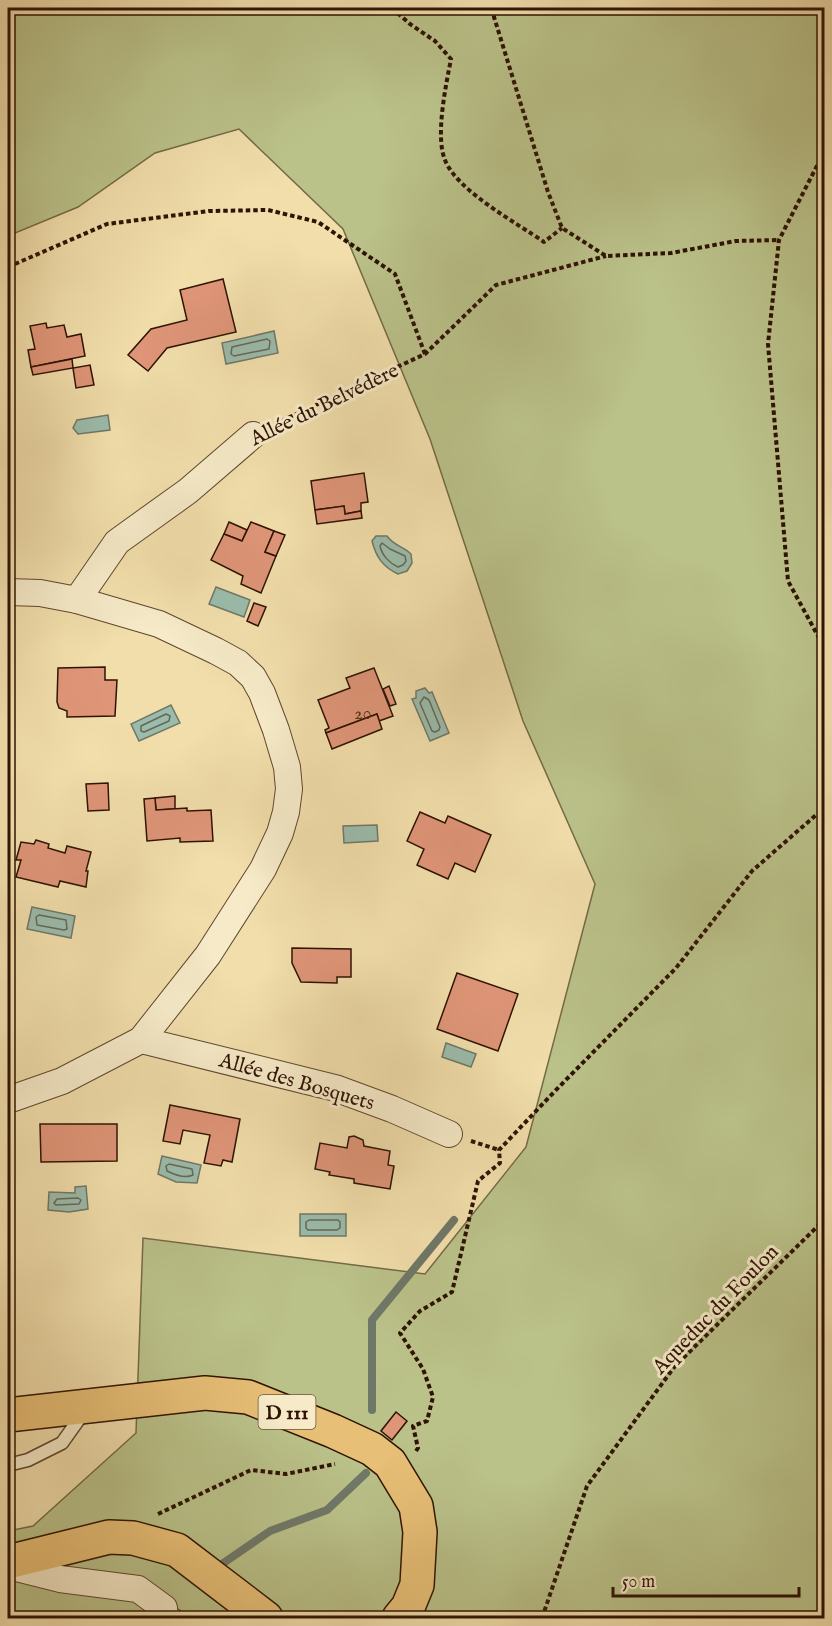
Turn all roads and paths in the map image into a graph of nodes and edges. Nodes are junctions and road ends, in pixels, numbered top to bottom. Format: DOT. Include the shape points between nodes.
graph roads {
  1 [pos="392,8"];
  2 [pos="494,8"];
  3 [pos="825,152"];
  4 [pos="562,228"];
  5 [pos="778,240"];
  6 [pos="606,256"];
  7 [pos="8,267"];
  8 [pos="425,354"];
  9 [pos="253,435"];
  10 [pos="8,592"];
  11 [pos="76,600"];
  12 [pos="825,647"];
  13 [pos="825,808"];
  14 [pos="141,1040"];
  15 [pos="8,1100"];
  16 [pos="449,1134"];
  17 [pos="825,1220"];
  18 [pos="87,1407"];
  19 [pos="8,1415"];
  20 [pos="338,1464"];
  21 [pos="8,1465"];
  22 [pos="399,1478"];
  23 [pos="149,1518"];
  24 [pos="8,1564"];
  25 [pos="171,1613"];
  26 [pos="266,1618"];
  27 [pos="399,1618"];
  28 [pos="542,1618"];
  1 -- 4 [label="path" via="435,41 451,59 442,138 445,160 459,181 544,242"];
  2 -- 4 [label="path"];
  3 -- 5 [label="path"];
  4 -- 6 [label="path"];
  5 -- 6 [label="path"];
  5 -- 12 [label="path" via="768,344 788,581"];
  6 -- 8 [label="path, Allée du Belvédère" via="496,285"];
  7 -- 8 [label="path" via="107,224 209,211 268,210 318,222 395,274"];
  8 -- 9 [label="path, Allée du Belvédère"];
  9 -- 11 [label="street, Allée du Belvédère" via="188,491 117,542"];
  10 -- 11 [label="street"];
  11 -- 14 [label="street" via="159,624 238,663 253,676 262,693 287,767 286,812 263,870 207,955"];
  13 -- 22 [label="path" via="752,871 676,968 499,1150 500,1163 478,1180 452,1292 420,1311 400,1333 423,1369 434,1397 427,1421 413,1426 418,1448"];
  14 -- 15 [label="street" via="62,1080"];
  14 -- 16 [label="street, Allée des Bosquets" via="335,1088"];
  17 -- 28 [label="path, Aqueduc du Foulon" via="675,1366 588,1486"];
  18 -- 19 [label="main road, D 111"];
  18 -- 21 [label="lane" via="62,1443"];
  18 -- 22 [label="main road, D 111" via="205,1393 248,1396 372,1449 390,1462"];
  20 -- 23 [label="path" via="286,1474 251,1470"];
  22 -- 27 [label="main road, D 111" via="416,1506 420,1532 417,1585"];
  24 -- 25 [label="street" via="60,1579 138,1589"];
  24 -- 26 [label="main road" via="109,1537 133,1538 177,1550"];
}
